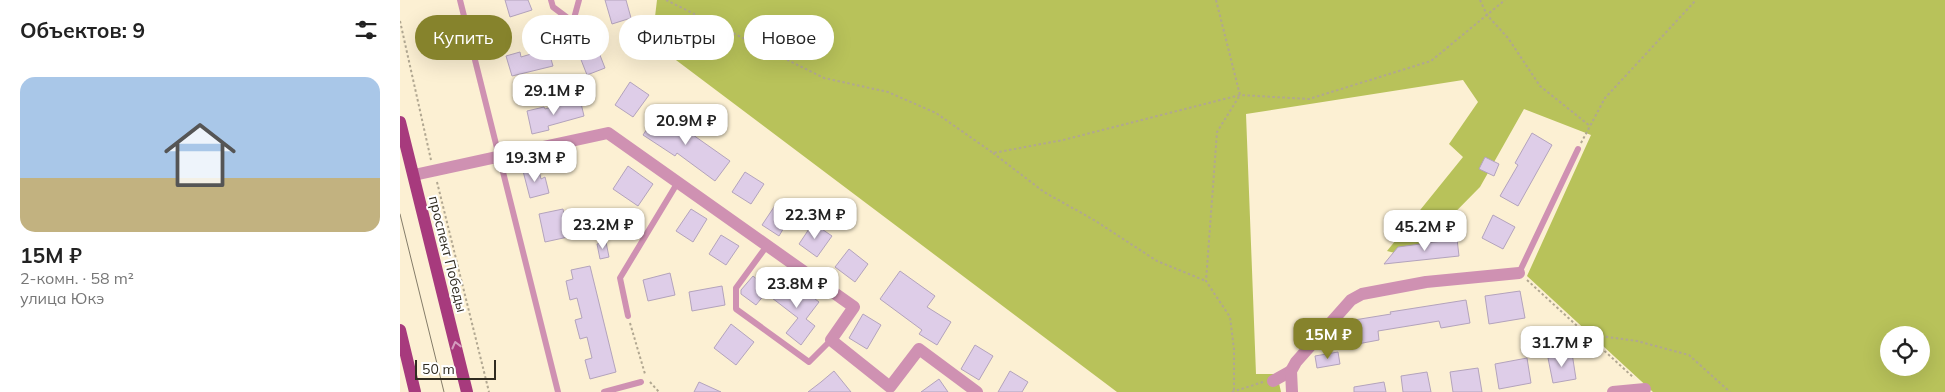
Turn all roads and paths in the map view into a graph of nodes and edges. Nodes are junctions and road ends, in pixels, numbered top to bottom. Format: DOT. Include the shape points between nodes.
graph roads {
  1 [pos="460,0"];
  2 [pos="550,0"];
  3 [pos="580,0"];
  4 [pos="666,0"];
  5 [pos="1216,0"];
  6 [pos="1480,0"];
  7 [pos="1505,0"];
  8 [pos="1696,0"];
  9 [pos="1487,15"];
  10 [pos="400,21"];
  11 [pos="1240,95"];
  12 [pos="400,122"];
  13 [pos="1590,126"];
  14 [pos="1578,150"];
  15 [pos="993,154"];
  16 [pos="499,157"];
  17 [pos="434,170"];
  18 [pos="414,176"];
  19 [pos="678,182"];
  20 [pos="766,247"];
  21 [pos="1519,273"];
  22 [pos="1206,281"];
  23 [pos="628,316"];
  24 [pos="400,330"];
  25 [pos="1586,334"];
  26 [pos="831,340"];
  27 [pos="1292,371"];
  28 [pos="1272,381"];
  29 [pos="641,382"];
  30 [pos="1645,389"];
  31 [pos="889,390"];
  32 [pos="415,392"];
  33 [pos="467,392"];
  34 [pos="489,392"];
  35 [pos="558,392"];
  36 [pos="604,392"];
  37 [pos="659,392"];
  38 [pos="977,392"];
  39 [pos="1233,392"];
  40 [pos="1292,392"];
  41 [pos="1613,392"];
  42 [pos="1730,392"];
  1 -- 16 [label="lane"];
  2 -- 3 [label="lane" via="553,7 573,22"];
  4 -- 15 [label="path" via="824,78 888,92 936,113"];
  5 -- 11 [label="path"];
  6 -- 9 [label="path"];
  7 -- 9 [label="path"];
  8 -- 13 [label="path" via="1605,98"];
  9 -- 11 [label="path" via="1431,61 1309,99"];
  9 -- 13 [label="path" via="1508,38 1540,86"];
  10 -- 17 [label="path"];
  11 -- 15 [label="path" via="1063,140"];
  11 -- 22 [label="path" via="1217,132"];
  12 -- 18 [label="main road, проспект Победы"];
  13 -- 14 [label="path"];
  14 -- 21 [label="lane"];
  15 -- 22 [label="path" via="1044,192 1157,261"];
  16 -- 17 [label="street"];
  16 -- 19 [label="street" via="608,133"];
  16 -- 35 [label="lane"];
  17 -- 18 [label="street"];
  17 -- 34 [label="path"];
  33 -- 18 [label="main road, проспект Победы, one-way"];
  19 -- 20 [label="street"];
  19 -- 23 [label="lane" via="620,278"];
  20 -- 26 [label="street" via="854,307"];
  20 -- 26 [label="lane" via="736,288 736,309 809,362"];
  21 -- 25 [label="path"];
  21 -- 27 [label="street" via="1426,282 1362,294 1351,300 1296,362"];
  22 -- 39 [label="path" via="1230,317 1234,349"];
  23 -- 37 [label="path" via="644,371 650,384"];
  24 -- 32 [label="main road"];
  25 -- 30 [label="path"];
  25 -- 42 [label="path" via="1637,341 1690,355"];
  26 -- 31 [label="street"];
  27 -- 28 [label="street"];
  27 -- 40 [label="street"];
  28 -- 39 [label="path"];
  29 -- 36 [label="lane"];
  30 -- 41 [label="street"];
  31 -- 38 [label="street" via="920,349"];
}
